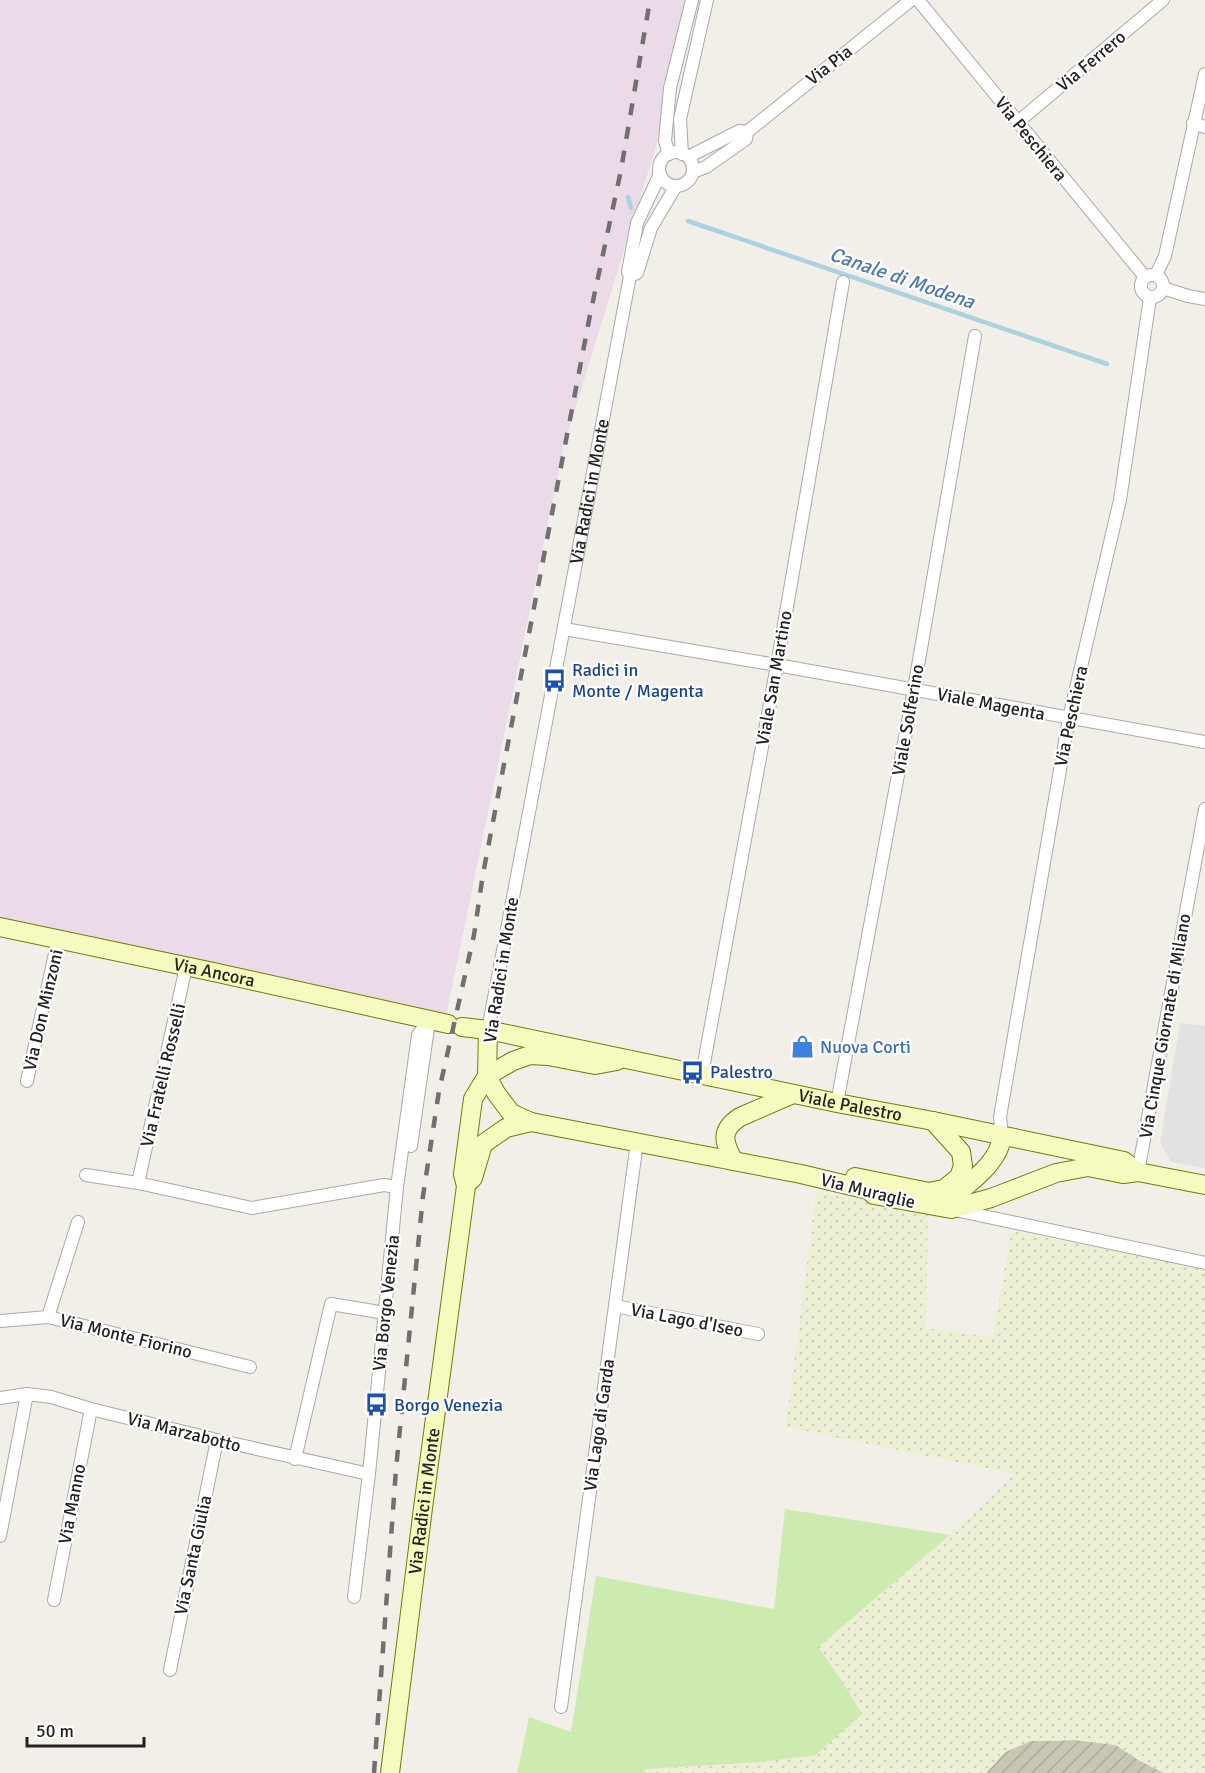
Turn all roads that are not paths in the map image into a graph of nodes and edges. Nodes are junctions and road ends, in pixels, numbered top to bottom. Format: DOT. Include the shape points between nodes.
graph roads {
  1 [pos="692,0"];
  2 [pos="707,0"];
  3 [pos="912,0"];
  4 [pos="918,0"];
  5 [pos="1163,0"];
  6 [pos="1205,74"];
  7 [pos="1018,123"];
  8 [pos="1199,125"];
  9 [pos="747,132"];
  10 [pos="669,154"];
  11 [pos="685,156"];
  12 [pos="693,172"];
  13 [pos="660,174"];
  14 [pos="676,186"];
  15 [pos="630,276"];
  16 [pos="1150,276"];
  17 [pos="843,282"];
  18 [pos="1163,288"];
  19 [pos="1150,298"];
  20 [pos="1205,299"];
  21 [pos="975,336"];
  22 [pos="564,629"];
  23 [pos="777,665"];
  24 [pos="914,689"];
  25 [pos="1069,718"];
  26 [pos="1205,742"];
  27 [pos="1205,809"];
  28 [pos="0,927"];
  29 [pos="58,940"];
  30 [pos="186,967"];
  31 [pos="429,1020"];
  32 [pos="455,1026"];
  33 [pos="488,1030"];
  34 [pos="630,1059"];
  35 [pos="702,1074"];
  36 [pos="488,1076"];
  37 [pos="27,1081"];
  38 [pos="793,1094"];
  39 [pos="837,1103"];
  40 [pos="933,1121"];
  41 [pos="531,1122"];
  42 [pos="1002,1136"];
  43 [pos="637,1142"];
  44 [pos="734,1161"];
  45 [pos="1138,1172"];
  46 [pos="801,1174"];
  47 [pos="86,1175"];
  48 [pos="138,1183"];
  49 [pos="1205,1185"];
  50 [pos="466,1186"];
  51 [pos="398,1187"];
  52 [pos="868,1190"];
  53 [pos="951,1209"];
  54 [pos="78,1222"];
  55 [pos="1205,1263"];
  56 [pos="615,1306"];
  57 [pos="385,1313"];
  58 [pos="48,1317"];
  59 [pos="0,1321"];
  60 [pos="758,1334"];
  61 [pos="250,1367"];
  62 [pos="27,1394"];
  63 [pos="0,1398"];
  64 [pos="91,1409"];
  65 [pos="217,1440"];
  66 [pos="295,1459"];
  67 [pos="369,1474"];
  68 [pos="0,1536"];
  69 [pos="354,1597"];
  70 [pos="54,1600"];
  71 [pos="170,1670"];
  72 [pos="561,1707"];
  73 [pos="390,1773"];
  1 -- 10 [label="street, Via Radici in Monte" via="670,88 665,141"];
  2 -- 11 [label="street" via="680,119"];
  3 -- 9 [label="street, Via Pia"];
  4 -- 7 [label="street, Via Peschiera"];
  5 -- 7 [label="street, Via Ferrero"];
  6 -- 8 [label="street"];
  7 -- 16 [label="street, Via Peschiera"];
  8 -- 16 [label="street" via="1165,256"];
  9 -- 11 [label="street, Via Pia" via="739,131"];
  9 -- 12 [label="street, Via Pia" via="746,139"];
  10 -- 11 [label="street"];
  10 -- 13 [label="street, Via Radici in Monte" via="661,162"];
  11 -- 12 [label="street" via="692,163"];
  12 -- 14 [label="street, Via Radici in Monte" via="687,182"];
  13 -- 14 [label="street"];
  13 -- 15 [label="street, Via Radici in Monte" via="637,223"];
  14 -- 15 [label="street, Via Radici in Monte" via="651,228 638,273"];
  15 -- 22 [label="street, Via Radici in Monte"];
  16 -- 18 [label="street, Via Peschiera" via="1162,280"];
  16 -- 19 [label="street, Via Peschiera" via="1141,284 1141,290"];
  17 -- 23 [label="street, Viale San Martino"];
  18 -- 19 [label="street" via="1158,296"];
  18 -- 20 [label="street"];
  19 -- 25 [label="street, Via Peschiera" via="1119,501"];
  21 -- 24 [label="street, Viale Solferino"];
  22 -- 23 [label="street, Viale Magenta"];
  22 -- 33 [label="street, Via Radici in Monte"];
  23 -- 24 [label="street, Viale Magenta"];
  23 -- 35 [label="street, Viale San Martino"];
  24 -- 25 [label="street, Viale Magenta"];
  24 -- 39 [label="street, Viale Solferino"];
  25 -- 26 [label="street, Viale Magenta"];
  25 -- 42 [label="street, Via Peschiera" via="1000,1117"];
  27 -- 45 [label="street, Via Cinque Giornate di Milano"];
  28 -- 29 [label="main road, Via Ancora"];
  29 -- 30 [label="main road, Via Ancora"];
  29 -- 37 [label="street, Via Don Minzoni"];
  30 -- 31 [label="main road, Via Ancora"];
  30 -- 48 [label="street, Via Fratelli Rosselli"];
  31 -- 32 [label="main road, Via Ancora"];
  31 -- 51 [label="street, Via Borgo Venezia" via="406,1182"];
  32 -- 33 [label="main road, Viale Palestro"];
  33 -- 34 [label="main road, Viale Palestro"];
  33 -- 36 [label="main road, Via Radici in Monte"];
  34 -- 35 [label="main road, Viale Palestro"];
  34 -- 36 [label="main road" via="595,1065 530,1055"];
  35 -- 38 [label="main road, Viale Palestro"];
  36 -- 41 [label="main road, Via Muraglie" via="512,1113"];
  36 -- 50 [label="main road, Via Radici in Monte" via="473,1099 463,1174"];
  38 -- 39 [label="main road, Viale Palestro"];
  38 -- 44 [label="main road" via="733,1121 725,1138"];
  39 -- 40 [label="main road, Viale Palestro"];
  40 -- 42 [label="main road, Viale Palestro"];
  40 -- 46 [label="main road" via="961,1152 963,1166 959,1177 944,1189 929,1192 815,1169"];
  41 -- 43 [label="main road, Via Muraglie"];
  41 -- 50 [label="main road, Via Muraglie" via="506,1128 483,1144 473,1178"];
  42 -- 45 [label="main road, Viale Palestro" via="1124,1161"];
  42 -- 52 [label="main road" via="1002,1144 986,1168 954,1196 932,1199 871,1187"];
  43 -- 44 [label="main road, Via Muraglie"];
  43 -- 56 [label="street, Via Lago di Garda"];
  44 -- 46 [label="main road, Via Muraglie"];
  45 -- 49 [label="main road, Viale Palestro"];
  45 -- 53 [label="main road, Viale Palestro" via="1123,1174 1088,1167 1056,1173"];
  46 -- 52 [label="main road, Via Muraglie"];
  47 -- 48 [label="street"];
  48 -- 51 [label="street" via="252,1208 384,1185"];
  50 -- 73 [label="main road, Via Radici in Monte"];
  51 -- 57 [label="street, Via Borgo Venezia"];
  52 -- 53 [label="main road, Via Muraglie" via="874,1195"];
  53 -- 55 [label="street, Via Muraglie"];
  54 -- 58 [label="street"];
  56 -- 60 [label="street, Via Lago d'Iseo"];
  56 -- 72 [label="street, Via Lago di Garda"];
  57 -- 66 [label="street" via="331,1304"];
  57 -- 67 [label="street, Via Borgo Venezia"];
  58 -- 59 [label="street, Via Monte Fiorino"];
  58 -- 61 [label="street, Via Monte Fiorino"];
  62 -- 63 [label="street, Via Marzabotto"];
  62 -- 64 [label="street, Via Marzabotto"];
  62 -- 68 [label="street"];
  64 -- 65 [label="street, Via Marzabotto"];
  64 -- 70 [label="street, Via Manno"];
  65 -- 66 [label="street, Via Marzabotto"];
  65 -- 71 [label="street, Via Santa Giulia"];
  66 -- 67 [label="street, Via Marzabotto"];
  67 -- 69 [label="street, Via Borgo Venezia"];
}
